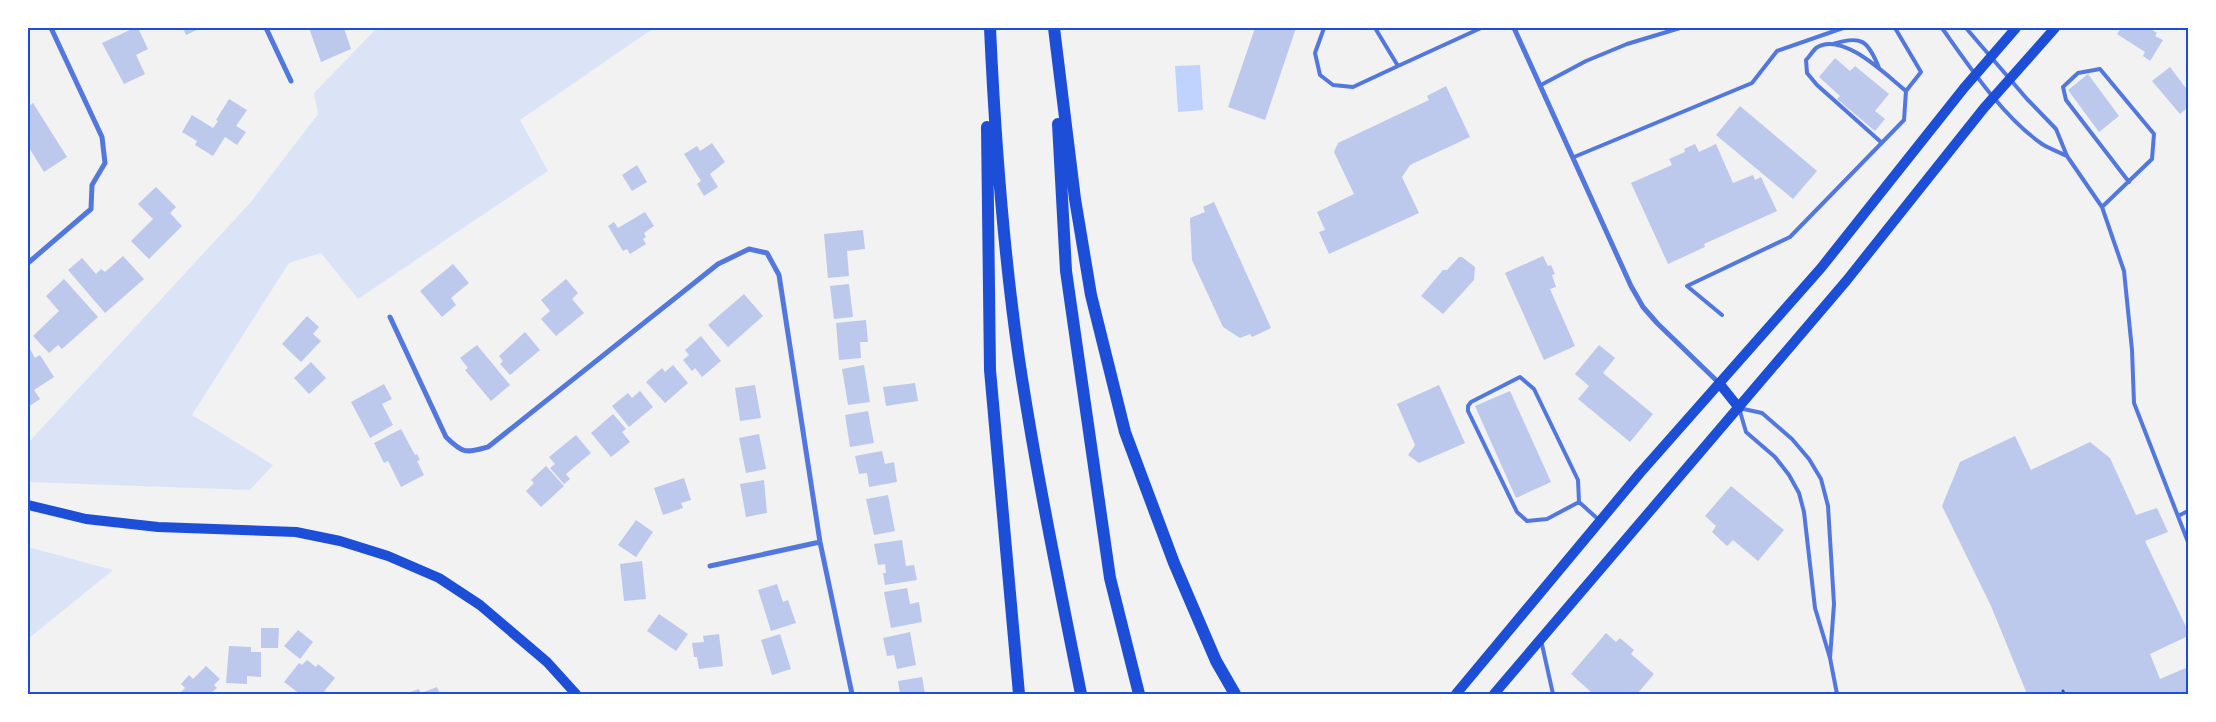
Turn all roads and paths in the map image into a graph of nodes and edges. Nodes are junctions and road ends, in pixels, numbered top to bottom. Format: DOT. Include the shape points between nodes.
graph roads {
  1 [pos="51,28"];
  2 [pos="266,28"];
  3 [pos="989,28"];
  4 [pos="1053,28"];
  5 [pos="1324,28"];
  6 [pos="1375,28"];
  7 [pos="1481,28"];
  8 [pos="1514,28"];
  9 [pos="1680,28"];
  10 [pos="1843,28"];
  11 [pos="1895,28"];
  12 [pos="1942,28"];
  13 [pos="1966,28"];
  14 [pos="2016,28"];
  15 [pos="2055,28"];
  16 [pos="1832,44"];
  17 [pos="1992,55"];
  18 [pos="1398,66"];
  19 [pos="1879,70"];
  20 [pos="1976,74"];
  21 [pos="2010,79"];
  22 [pos="290,81"];
  23 [pos="1541,85"];
  24 [pos="1906,91"];
  25 [pos="1994,97"];
  26 [pos="1882,143"];
  27 [pos="2067,156"];
  28 [pos="1574,157"];
  29 [pos="2129,182"];
  30 [pos="2102,207"];
  31 [pos="28,263"];
  32 [pos="1722,315"];
  33 [pos="390,317"];
  34 [pos="1719,383"];
  35 [pos="1739,408"];
  36 [pos="1578,502"];
  37 [pos="28,505"];
  38 [pos="2188,512"];
  39 [pos="2178,516"];
  40 [pos="1600,520"];
  41 [pos="820,542"];
  42 [pos="2188,542"];
  43 [pos="710,566"];
  44 [pos="1541,639"];
  45 [pos="1830,658"];
  46 [pos="576,694"];
  47 [pos="852,694"];
  48 [pos="1019,694"];
  49 [pos="1081,694"];
  50 [pos="1139,694"];
  51 [pos="1235,694"];
  52 [pos="1456,694"];
  53 [pos="1494,694"];
  54 [pos="1553,694"];
  55 [pos="1837,694"];
  1 -- 31 [label="street" via="102,137 105,163 92,185 91,209"];
  2 -- 22 [label="street"];
  3 -- 48 [label="highway" via="990,370"];
  3 -- 49 [label="highway" via="997,166 1019,358"];
  4 -- 50 [label="highway" via="1066,271 1110,578"];
  4 -- 51 [label="highway" via="1091,295 1125,432 1182,580 1216,660"];
  5 -- 18 [label="lane" via="1315,53 1320,75 1333,85 1353,87"];
  6 -- 18 [label="lane"];
  7 -- 18 [label="lane"];
  8 -- 23 [label="street"];
  9 -- 23 [label="lane" via="1626,44"];
  10 -- 28 [label="lane" via="1777,52 1752,82"];
  11 -- 24 [label="lane" via="1921,72"];
  12 -- 20 [label="lane"];
  13 -- 17 [label="lane"];
  14 -- 17 [label="main road"];
  15 -- 21 [label="main road"];
  16 -- 19 [label="lane" via="1862,56"];
  16 -- 19 [label="lane" via="1850,38 1860,40 1869,46"];
  16 -- 26 [label="lane" via="1817,48 1806,60 1807,73 1816,85"];
  17 -- 20 [label="main road"];
  17 -- 21 [label="lane"];
  19 -- 24 [label="lane"];
  20 -- 25 [label="lane"];
  20 -- 34 [label="main road" via="1821,268"];
  21 -- 25 [label="main road"];
  21 -- 27 [label="lane" via="2056,128"];
  23 -- 28 [label="street"];
  24 -- 26 [label="lane" via="1904,120"];
  25 -- 27 [label="lane" via="2042,144"];
  25 -- 35 [label="main road"];
  26 -- 32 [label="lane" via="1790,237 1687,286"];
  27 -- 30 [label="lane"];
  28 -- 34 [label="street" via="1643,307"];
  29 -- 29 [label="lane" via="2152,159 2154,134 2100,69 2078,73 2063,87 2066,100"];
  29 -- 30 [label="lane"];
  30 -- 39 [label="lane" via="2124,272 2134,403"];
  33 -- 41 [label="street" via="446,437 460,451 471,452 488,447 718,264 749,249 767,252 779,275"];
  34 -- 35 [label="main road"];
  34 -- 40 [label="main road"];
  35 -- 44 [label="main road"];
  35 -- 45 [label="lane" via="1746,432 1775,457 1799,493 1815,608"];
  35 -- 45 [label="lane" via="1762,413 1792,439 1821,479 1828,506 1834,604"];
  36 -- 36 [label="lane" via="1547,519 1527,521 1516,512 1468,411 1471,402 1520,378 1534,389 1578,480"];
  36 -- 40 [label="lane"];
  37 -- 46 [label="main road" via="86,519 158,528 296,532 388,556 439,578 480,605 547,662"];
  38 -- 39 [label="lane"];
  39 -- 42 [label="lane"];
  40 -- 52 [label="main road"];
  41 -- 43 [label="street"];
  41 -- 47 [label="street"];
  44 -- 53 [label="main road"];
  44 -- 54 [label="lane"];
  45 -- 55 [label="lane"];
}
